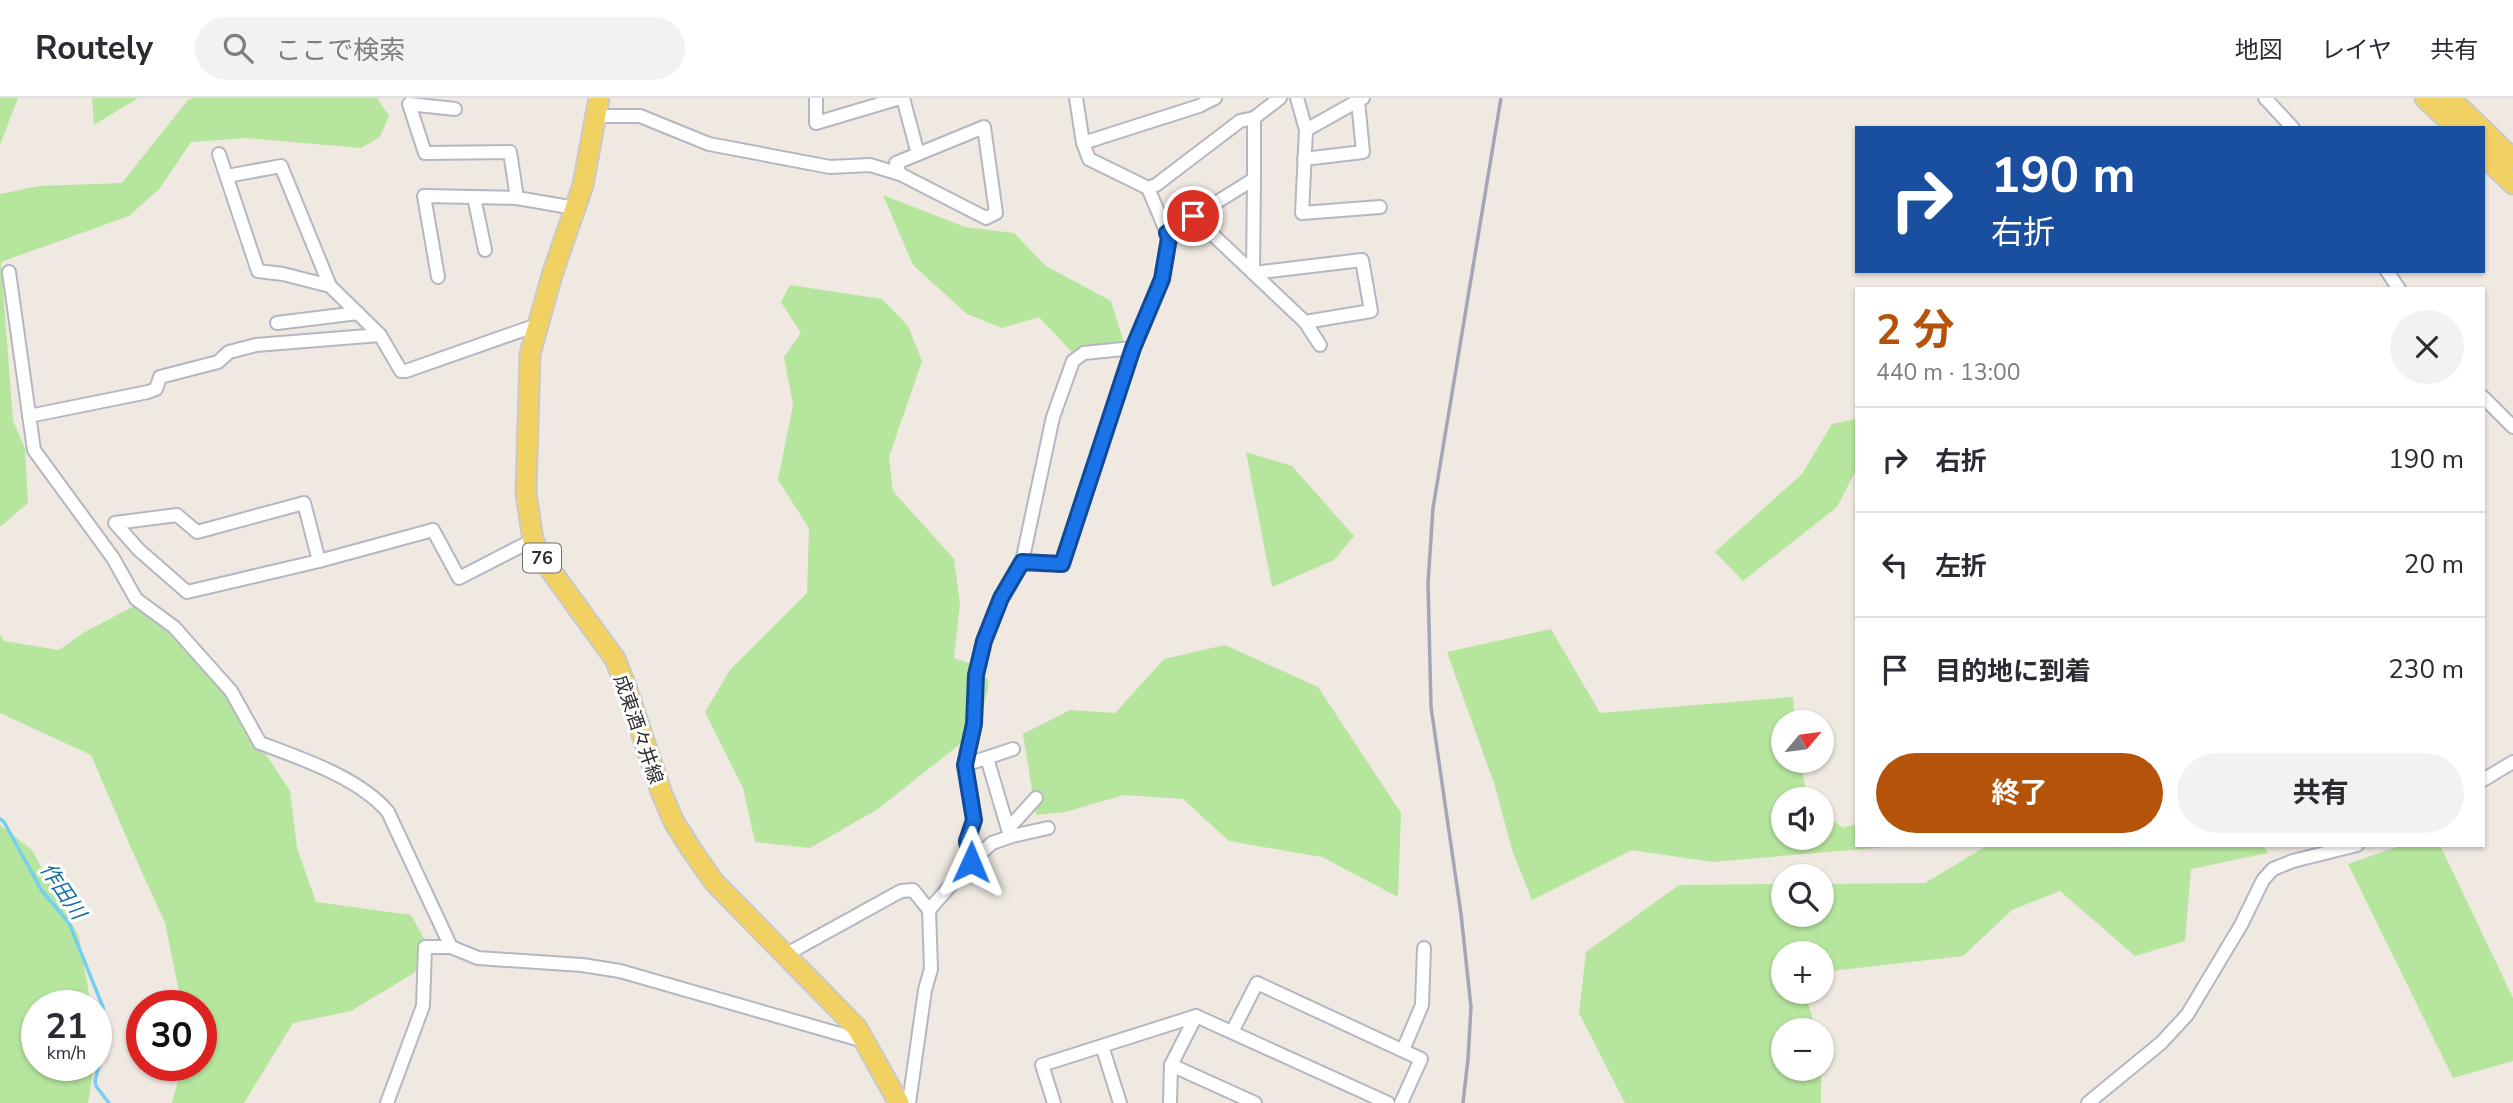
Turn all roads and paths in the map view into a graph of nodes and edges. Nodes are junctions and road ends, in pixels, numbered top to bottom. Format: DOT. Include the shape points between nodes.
graph roads {
  1 [pos="817,98"];
  2 [pos="901,98"];
  3 [pos="1076,98"];
  4 [pos="1215,98"];
  5 [pos="1280,98"];
  6 [pos="1297,98"];
  7 [pos="2265,98"];
  8 [pos="2425,98"];
  9 [pos="2450,98"];
  10 [pos="1361,100"];
  11 [pos="598,107"];
  12 [pos="455,109"];
  13 [pos="1254,117"];
  14 [pos="2291,126"];
  15 [pos="2454,126"];
  16 [pos="2479,126"];
  17 [pos="1306,130"];
  18 [pos="2485,132"];
  19 [pos="1083,143"];
  20 [pos="219,154"];
  21 [pos="918,154"];
  22 [pos="2485,157"];
  23 [pos="1304,159"];
  24 [pos="2513,159"];
  25 [pos="900,174"];
  26 [pos="227,177"];
  27 [pos="1254,179"];
  28 [pos="2513,184"];
  29 [pos="1148,188"];
  30 [pos="474,197"];
  31 [pos="517,198"];
  32 [pos="1380,207"];
  33 [pos="575,208"];
  34 [pos="1193,216"];
  35 [pos="1167,233"];
  36 [pos="485,250"];
  37 [pos="9,272"];
  38 [pos="1253,273"];
  39 [pos="438,277"];
  40 [pos="330,286"];
  41 [pos="358,313"];
  42 [pos="1305,322"];
  43 [pos="277,323"];
  44 [pos="537,325"];
  45 [pos="380,335"];
  46 [pos="1321,345"];
  47 [pos="1133,348"];
  48 [pos="2485,399"];
  49 [pos="29,416"];
  50 [pos="2513,427"];
  51 [pos="533,540"];
  52 [pos="319,561"];
  53 [pos="1022,562"];
  54 [pos="1013,749"];
  55 [pos="987,758"];
  56 [pos="2513,762"];
  57 [pos="965,765"];
  58 [pos="2485,779"];
  59 [pos="1036,798"];
  60 [pos="1048,828"];
  61 [pos="2348,847"];
  62 [pos="971,862"];
  63 [pos="929,910"];
  64 [pos="451,947"];
  65 [pos="1424,948"];
  66 [pos="785,955"];
  67 [pos="1196,1016"];
  68 [pos="1232,1032"];
  69 [pos="864,1041"];
  70 [pos="1102,1046"];
  71 [pos="1403,1050"];
  72 [pos="1171,1065"];
  73 [pos="387,1103"];
  74 [pos="899,1103"];
  75 [pos="909,1103"];
  76 [pos="1054,1103"];
  77 [pos="1120,1103"];
  78 [pos="1170,1103"];
  79 [pos="1255,1103"];
  80 [pos="1388,1103"];
  81 [pos="1401,1103"];
  82 [pos="2088,1103"];
  1 -- 2 [label="street" via="816,123"];
  2 -- 21 [label="street"];
  3 -- 19 [label="street"];
  4 -- 19 [label="street"];
  5 -- 13 [label="street"];
  6 -- 17 [label="street"];
  7 -- 14 [label="street"];
  8 -- 15 [label="main road"];
  9 -- 16 [label="main road"];
  10 -- 17 [label="street"];
  10 -- 23 [label="street" via="1363,152"];
  11 -- 25 [label="street" via="640,116 709,144 830,167 870,165"];
  11 -- 33 [label="main road, 成東酒々井線 / 76"];
  12 -- 31 [label="street" via="409,104 425,153 510,152"];
  13 -- 27 [label="street"];
  13 -- 29 [label="street" via="1240,121"];
  17 -- 23 [label="street"];
  18 -- 24 [label="main road"];
  19 -- 29 [label="street" via="1089,159"];
  20 -- 26 [label="street"];
  21 -- 25 [label="street" via="896,163"];
  21 -- 25 [label="street" via="984,127 996,213 986,218"];
  22 -- 28 [label="main road"];
  23 -- 32 [label="street" via="1302,213"];
  26 -- 40 [label="street" via="258,271"];
  26 -- 40 [label="street" via="281,166"];
  27 -- 34 [label="street"];
  27 -- 38 [label="street"];
  29 -- 35 [label="street"];
  30 -- 31 [label="street"];
  30 -- 36 [label="street"];
  30 -- 39 [label="street" via="424,196"];
  31 -- 33 [label="street"];
  33 -- 44 [label="main road, 成東酒々井線 / 76"];
  34 -- 35 [label="street"];
  34 -- 38 [label="street"];
  35 -- 47 [label="street" via="1162,279"];
  37 -- 49 [label="street"];
  38 -- 42 [label="street"];
  38 -- 42 [label="street" via="1362,260 1371,311"];
  40 -- 41 [label="street"];
  41 -- 43 [label="street"];
  41 -- 45 [label="street"];
  42 -- 46 [label="street"];
  44 -- 45 [label="street" via="406,371 401,371"];
  44 -- 51 [label="main road, 成東酒々井線 / 76" via="530,354 526,493"];
  45 -- 49 [label="street" via="256,345 229,352 218,362 160,377 156,389 148,392"];
  47 -- 53 [label="street" via="1062,564"];
  47 -- 53 [label="street" via="1084,353 1073,361 1053,417"];
  48 -- 50 [label="street"];
  49 -- 64 [label="street" via="34,450 113,558 136,599 174,627 231,691 260,743 319,765 383,807"];
  51 -- 52 [label="street" via="459,578 433,530"];
  51 -- 66 [label="main road, 成東酒々井線 / 76" via="615,659 674,822 714,882"];
  52 -- 52 [label="street" via="304,503 197,533 177,515 115,523 187,592"];
  53 -- 57 [label="street" via="984,641"];
  54 -- 55 [label="street"];
  55 -- 57 [label="street"];
  55 -- 59 [label="street" via="1008,830"];
  56 -- 58 [label="street"];
  57 -- 62 [label="street" via="974,820 967,841"];
  60 -- 62 [label="street" via="992,843"];
  61 -- 82 [label="street" via="2292,860 2273,870 2187,1015 2161,1043"];
  62 -- 63 [label="street"];
  63 -- 66 [label="street" via="913,890 901,891"];
  63 -- 75 [label="street" via="932,969"];
  64 -- 69 [label="street" via="478,958 620,971"];
  64 -- 73 [label="street" via="425,947 423,1006"];
  65 -- 71 [label="street" via="1422,1005"];
  66 -- 69 [label="main road, 成東酒々井線 / 76" via="857,1028"];
  67 -- 68 [label="street"];
  67 -- 70 [label="street"];
  67 -- 72 [label="street"];
  68 -- 71 [label="street" via="1257,983"];
  68 -- 80 [label="street"];
  69 -- 74 [label="main road, 成東酒々井線 / 76"];
  70 -- 76 [label="street" via="1042,1065"];
  70 -- 77 [label="street"];
  71 -- 81 [label="street" via="1421,1059"];
  72 -- 78 [label="street"];
  72 -- 79 [label="street"];
}
